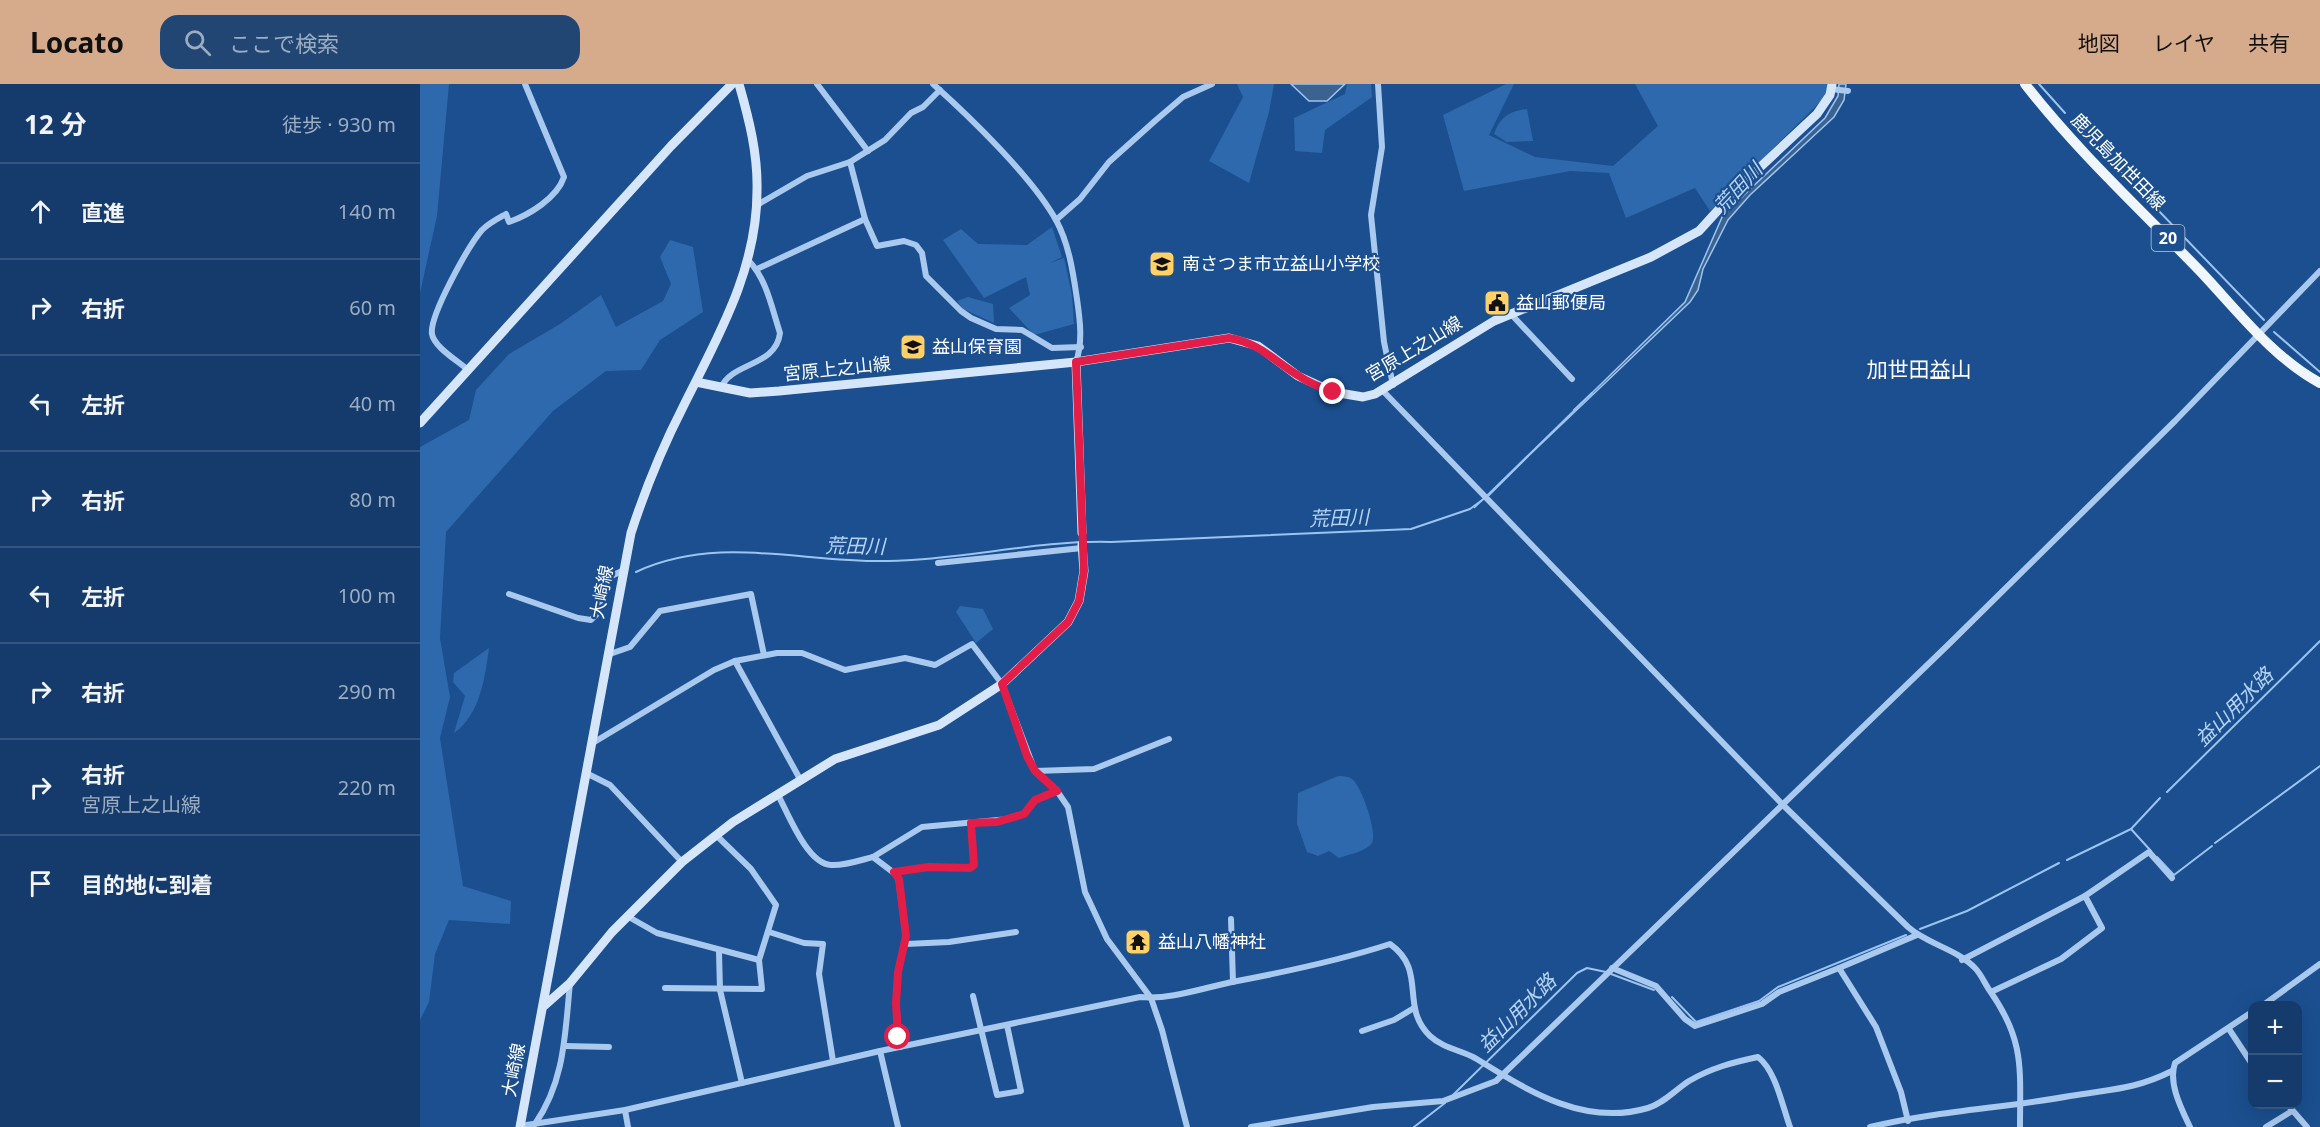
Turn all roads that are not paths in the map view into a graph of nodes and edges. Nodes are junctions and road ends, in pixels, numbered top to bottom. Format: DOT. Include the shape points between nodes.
graph roads {
  1 [pos="525,84"];
  2 [pos="732,84"];
  3 [pos="739,84"];
  4 [pos="817,84"];
  5 [pos="1212,84"];
  6 [pos="1378,84"];
  7 [pos="2025,84"];
  8 [pos="938,86"];
  9 [pos="1832,86"];
  10 [pos="1848,92"];
  11 [pos="868,151"];
  12 [pos="850,162"];
  13 [pos="757,205"];
  14 [pos="865,219"];
  15 [pos="1056,220"];
  16 [pos="748,261"];
  17 [pos="757,269"];
  18 [pos="2320,271"];
  19 [pos="1510,313"];
  20 [pos="2259,332"];
  21 [pos="1081,347"];
  22 [pos="1076,362"];
  23 [pos="468,370"];
  24 [pos="1572,379"];
  25 [pos="696,382"];
  26 [pos="2320,383"];
  27 [pos="1393,385"];
  28 [pos="720,389"];
  29 [pos="1383,391"];
  30 [pos="421,422"];
  31 [pos="1082,534"];
  32 [pos="1082,546"];
  33 [pos="938,563"];
  34 [pos="622,571"];
  35 [pos="509,594"];
  36 [pos="607,655"];
  37 [pos="764,655"];
  38 [pos="735,661"];
  39 [pos="1002,684"];
  40 [pos="1169,738"];
  41 [pos="591,744"];
  42 [pos="1035,771"];
  43 [pos="586,773"];
  44 [pos="801,781"];
  45 [pos="1057,791"];
  46 [pos="778,795"];
  47 [pos="1782,804"];
  48 [pos="971,823"];
  49 [pos="716,835"];
  50 [pos="873,857"];
  51 [pos="682,862"];
  52 [pos="894,872"];
  53 [pos="2172,878"];
  54 [pos="2085,896"];
  55 [pos="627,916"];
  56 [pos="1231,919"];
  57 [pos="769,932"];
  58 [pos="1016,932"];
  59 [pos="1917,935"];
  60 [pos="906,944"];
  61 [pos="719,952"];
  62 [pos="759,960"];
  63 [pos="1962,960"];
  64 [pos="2320,964"];
  65 [pos="1612,968"];
  66 [pos="1839,968"];
  67 [pos="1233,982"];
  68 [pos="570,983"];
  69 [pos="665,988"];
  70 [pos="720,990"];
  71 [pos="1991,992"];
  72 [pos="973,996"];
  73 [pos="1150,998"];
  74 [pos="2268,1001"];
  75 [pos="544,1006"];
  76 [pos="1414,1008"];
  77 [pos="2248,1016"];
  78 [pos="1007,1025"];
  79 [pos="2229,1029"];
  80 [pos="981,1030"];
  81 [pos="1362,1031"];
  82 [pos="564,1046"];
  83 [pos="609,1047"];
  84 [pos="900,1047"];
  85 [pos="880,1051"];
  86 [pos="2248,1057"];
  87 [pos="833,1061"];
  88 [pos="2172,1071"];
  89 [pos="1500,1076"];
  90 [pos="742,1083"];
  91 [pos="2020,1106"];
  92 [pos="625,1110"];
  93 [pos="2292,1111"];
  94 [pos="1908,1120"];
  95 [pos="535,1124"];
  96 [pos="520,1127"];
  97 [pos="628,1127"];
  98 [pos="898,1127"];
  99 [pos="1187,1127"];
  100 [pos="1251,1127"];
  101 [pos="1790,1127"];
  102 [pos="1870,1127"];
  103 [pos="2020,1127"];
  104 [pos="2190,1127"];
  105 [pos="2266,1127"];
  106 [pos="2307,1127"];
  1 -- 23 [label="street" via="564,177 561,186 522,217 509,222 506,214 484,227 432,321 436,343"];
  2 -- 23 [label="street"];
  3 -- 13 [label="street, 大崎線" via="754,144"];
  4 -- 11 [label="street"];
  5 -- 15 [label="street" via="1183,97 1156,120 1109,162 1080,199"];
  6 -- 27 [label="street" via="1382,147 1371,215 1384,342"];
  7 -- 20 [label="main road, 鹿児島加世田線 / 20" via="2061,127"];
  8 -- 11 [label="street" via="923,107"];
  8 -- 15 [label="street" via="994,144"];
  9 -- 10 [label="street"];
  9 -- 19 [label="street, 宮原上之山線" via="1826,104 1817,114 1732,193 1699,231 1651,257"];
  11 -- 12 [label="street"];
  12 -- 13 [label="street" via="807,176"];
  12 -- 14 [label="street"];
  13 -- 16 [label="street, 大崎線"];
  14 -- 17 [label="street"];
  14 -- 21 [label="street" via="877,246 911,241 920,248 926,276 971,318 996,329 1022,330 1052,348"];
  15 -- 21 [label="street" via="1072,266"];
  16 -- 17 [label="street"];
  16 -- 25 [label="street, 大崎線" via="730,312"];
  17 -- 28 [label="street" via="779,339 768,355 724,380"];
  18 -- 20 [label="street"];
  19 -- 24 [label="street"];
  19 -- 27 [label="street, 宮原上之山線"];
  20 -- 26 [label="main road, 鹿児島加世田線 / 20"];
  20 -- 47 [label="street" via="2175,422"];
  21 -- 22 [label="street"];
  22 -- 28 [label="street, 宮原上之山線" via="779,391"];
  22 -- 29 [label="street, 宮原上之山線" via="1229,338 1251,342 1298,376 1333,392 1363,397"];
  22 -- 31 [label="street"];
  23 -- 30 [label="street"];
  25 -- 28 [label="street, 宮原上之山線"];
  25 -- 34 [label="street, 大崎線" via="646,486"];
  27 -- 29 [label="street, 宮原上之山線"];
  29 -- 47 [label="street"];
  31 -- 32 [label="street"];
  32 -- 33 [label="street"];
  32 -- 39 [label="street" via="1084,571 1079,601 1068,622"];
  34 -- 35 [label="street" via="605,579 598,613 591,620"];
  34 -- 36 [label="street, 大崎線"];
  36 -- 37 [label="street" via="630,647 660,611 751,594"];
  36 -- 41 [label="street, 大崎線"];
  37 -- 38 [label="street"];
  37 -- 39 [label="street" via="802,653 845,670 905,658 935,665 972,644"];
  38 -- 41 [label="street"];
  38 -- 44 [label="street"];
  39 -- 42 [label="street"];
  39 -- 44 [label="street" via="939,725 848,754"];
  40 -- 42 [label="street" via="1094,769"];
  41 -- 43 [label="street, 大崎線"];
  42 -- 45 [label="street"];
  43 -- 51 [label="street" via="610,785"];
  43 -- 75 [label="street, 大崎線"];
  44 -- 46 [label="street"];
  45 -- 48 [label="street" via="1035,800 1024,814 997,822"];
  45 -- 73 [label="street" via="1068,807 1085,892 1095,915 1117,954"];
  46 -- 49 [label="street"];
  46 -- 50 [label="street" via="808,851 817,859 831,865"];
  47 -- 59 [label="street"];
  47 -- 65 [label="street"];
  48 -- 50 [label="street" via="922,827"];
  48 -- 52 [label="street" via="974,865 970,868 929,867"];
  49 -- 51 [label="street"];
  49 -- 57 [label="street" via="751,869 773,898 776,905"];
  50 -- 52 [label="street"];
  51 -- 55 [label="street"];
  52 -- 60 [label="street" via="899,879"];
  53 -- 54 [label="street" via="2149,852"];
  54 -- 63 [label="street"];
  54 -- 71 [label="street" via="2102,928 2061,959"];
  55 -- 61 [label="street" via="657,933"];
  55 -- 68 [label="street"];
  56 -- 67 [label="street"];
  57 -- 62 [label="street"];
  57 -- 87 [label="street" via="804,943 823,944 819,974"];
  58 -- 60 [label="street"];
  59 -- 63 [label="street"];
  59 -- 66 [label="street"];
  60 -- 84 [label="street" via="898,972"];
  61 -- 62 [label="street"];
  61 -- 70 [label="street"];
  62 -- 70 [label="street" via="762,989"];
  63 -- 71 [label="street" via="1975,968"];
  64 -- 74 [label="street"];
  65 -- 66 [label="street" via="1656,986 1695,1026 1762,1004 1779,992"];
  65 -- 89 [label="street"];
  66 -- 94 [label="street" via="1876,1028"];
  67 -- 73 [label="street"];
  67 -- 76 [label="street" via="1335,961 1390,944 1411,968"];
  68 -- 75 [label="street"];
  68 -- 82 [label="street"];
  69 -- 70 [label="street"];
  70 -- 90 [label="street"];
  71 -- 91 [label="street" via="2015,1035"];
  72 -- 80 [label="street"];
  73 -- 78 [label="street"];
  73 -- 99 [label="street"];
  75 -- 96 [label="street, 大崎線"];
  76 -- 81 [label="street"];
  76 -- 89 [label="street" via="1431,1037"];
  77 -- 79 [label="street"];
  78 -- 80 [label="street"];
  78 -- 80 [label="street" via="1021,1091 997,1095"];
  79 -- 86 [label="street"];
  79 -- 88 [label="street" via="2175,1063"];
  80 -- 84 [label="street"];
  82 -- 83 [label="street"];
  82 -- 95 [label="street" via="556,1085"];
  84 -- 85 [label="street"];
  85 -- 87 [label="street"];
  85 -- 98 [label="street"];
  87 -- 90 [label="street"];
  88 -- 91 [label="street" via="2152,1082 2114,1092"];
  88 -- 104 [label="street" via="2179,1104"];
  89 -- 100 [label="street" via="1482,1088 1443,1101 1373,1107"];
  89 -- 101 [label="street" via="1557,1107 1612,1115 1650,1108 1689,1081 1729,1062 1758,1057 1770,1072"];
  90 -- 92 [label="street"];
  91 -- 94 [label="street" via="1960,1110"];
  91 -- 103 [label="street"];
  92 -- 95 [label="street"];
  92 -- 97 [label="street"];
  93 -- 105 [label="street"];
  93 -- 106 [label="street"];
  94 -- 102 [label="street"];
  95 -- 96 [label="street"];
}
